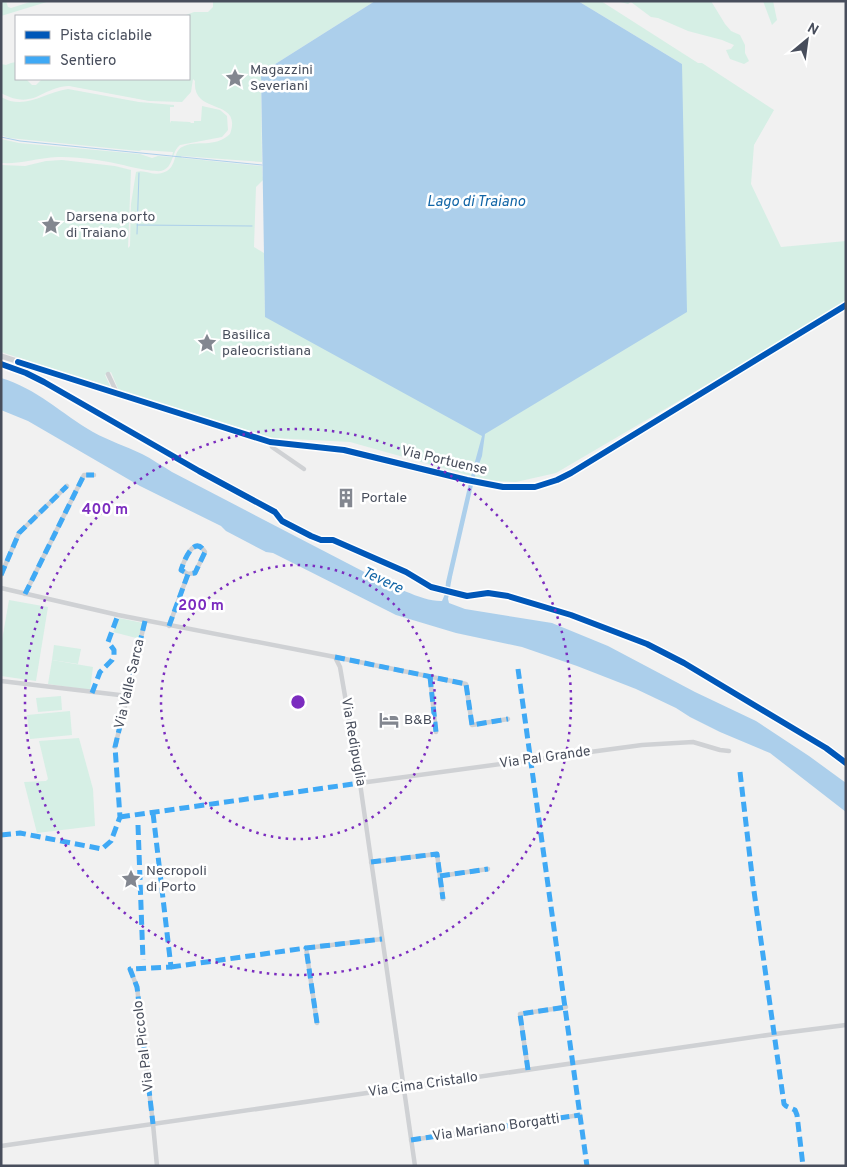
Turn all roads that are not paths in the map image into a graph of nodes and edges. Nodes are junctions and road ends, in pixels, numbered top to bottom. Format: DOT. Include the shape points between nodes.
graph roads {
  1 [pos="846,305"];
  2 [pos="1,356"];
  3 [pos="108,374"];
  4 [pos="117,394"];
  5 [pos="270,442"];
  6 [pos="304,469"];
  7 [pos="94,475"];
  8 [pos="67,486"];
  9 [pos="188,574"];
  10 [pos="1,575"];
  11 [pos="1,588"];
  12 [pos="25,594"];
  13 [pos="145,621"];
  14 [pos="169,626"];
  15 [pos="335,657"];
  16 [pos="430,676"];
  17 [pos="1,681"];
  18 [pos="128,696"];
  19 [pos="508,719"];
  20 [pos="436,732"];
  21 [pos="116,747"];
  22 [pos="729,751"];
  23 [pos="360,783"];
  24 [pos="371,862"];
  25 [pos="488,870"];
  26 [pos="440,876"];
  27 [pos="443,899"];
  28 [pos="382,938"];
  29 [pos="130,969"];
  30 [pos="566,1007"];
  31 [pos="317,1024"];
  32 [pos="846,1025"];
  33 [pos="528,1070"];
  34 [pos="404,1088"];
  35 [pos="580,1115"];
  36 [pos="154,1124"];
  37 [pos="411,1140"];
  38 [pos="1,1146"];
  39 [pos="157,1166"];
  40 [pos="415,1166"];
  1 -- 5 [label="street, Via Portuense" via="564,477 550,482 523,488 503,487 344,450"];
  2 -- 4 [label="street, Via Portuense"];
  3 -- 4 [label="street"];
  4 -- 5 [label="street, Via Portuense"];
  5 -- 6 [label="street" via="272,447"];
  7 -- 12 [label="street" via="84,475"];
  8 -- 10 [label="street" via="19,533"];
  9 -- 9 [label="street" via="195,573 205,552 202,548 196,546 190,550 181,570"];
  9 -- 14 [label="street"];
  11 -- 12 [label="street"];
  12 -- 13 [label="street"];
  13 -- 14 [label="street"];
  13 -- 18 [label="street, Via Valle Sarca"];
  14 -- 15 [label="street"];
  15 -- 16 [label="street"];
  15 -- 23 [label="street, Via Redipuglia" via="340,666"];
  16 -- 19 [label="street" via="466,684 472,725"];
  16 -- 20 [label="street"];
  17 -- 18 [label="street"];
  18 -- 21 [label="street, Via Valle Sarca"];
  22 -- 23 [label="street, Via Pal Grande" via="693,742 642,745"];
  23 -- 24 [label="street, Via Redipuglia"];
  24 -- 26 [label="street" via="437,854"];
  24 -- 28 [label="street, Via Redipuglia"];
  25 -- 26 [label="street"];
  26 -- 27 [label="street"];
  28 -- 31 [label="street" via="306,948"];
  28 -- 34 [label="street, Via Redipuglia"];
  29 -- 36 [label="street, Via Pal Piccolo" via="137,987"];
  30 -- 33 [label="street" via="520,1014"];
  32 -- 33 [label="street, Via Cima Cristallo"];
  33 -- 34 [label="street, Via Cima Cristallo"];
  34 -- 36 [label="street, Via Cima Cristallo"];
  34 -- 37 [label="street, Via Redipuglia"];
  35 -- 37 [label="street, Via Mariano Borgatti"];
  36 -- 38 [label="street, Via Cima Cristallo"];
  36 -- 39 [label="street, Via Pal Piccolo"];
  37 -- 40 [label="street, Via Redipuglia"];
}
